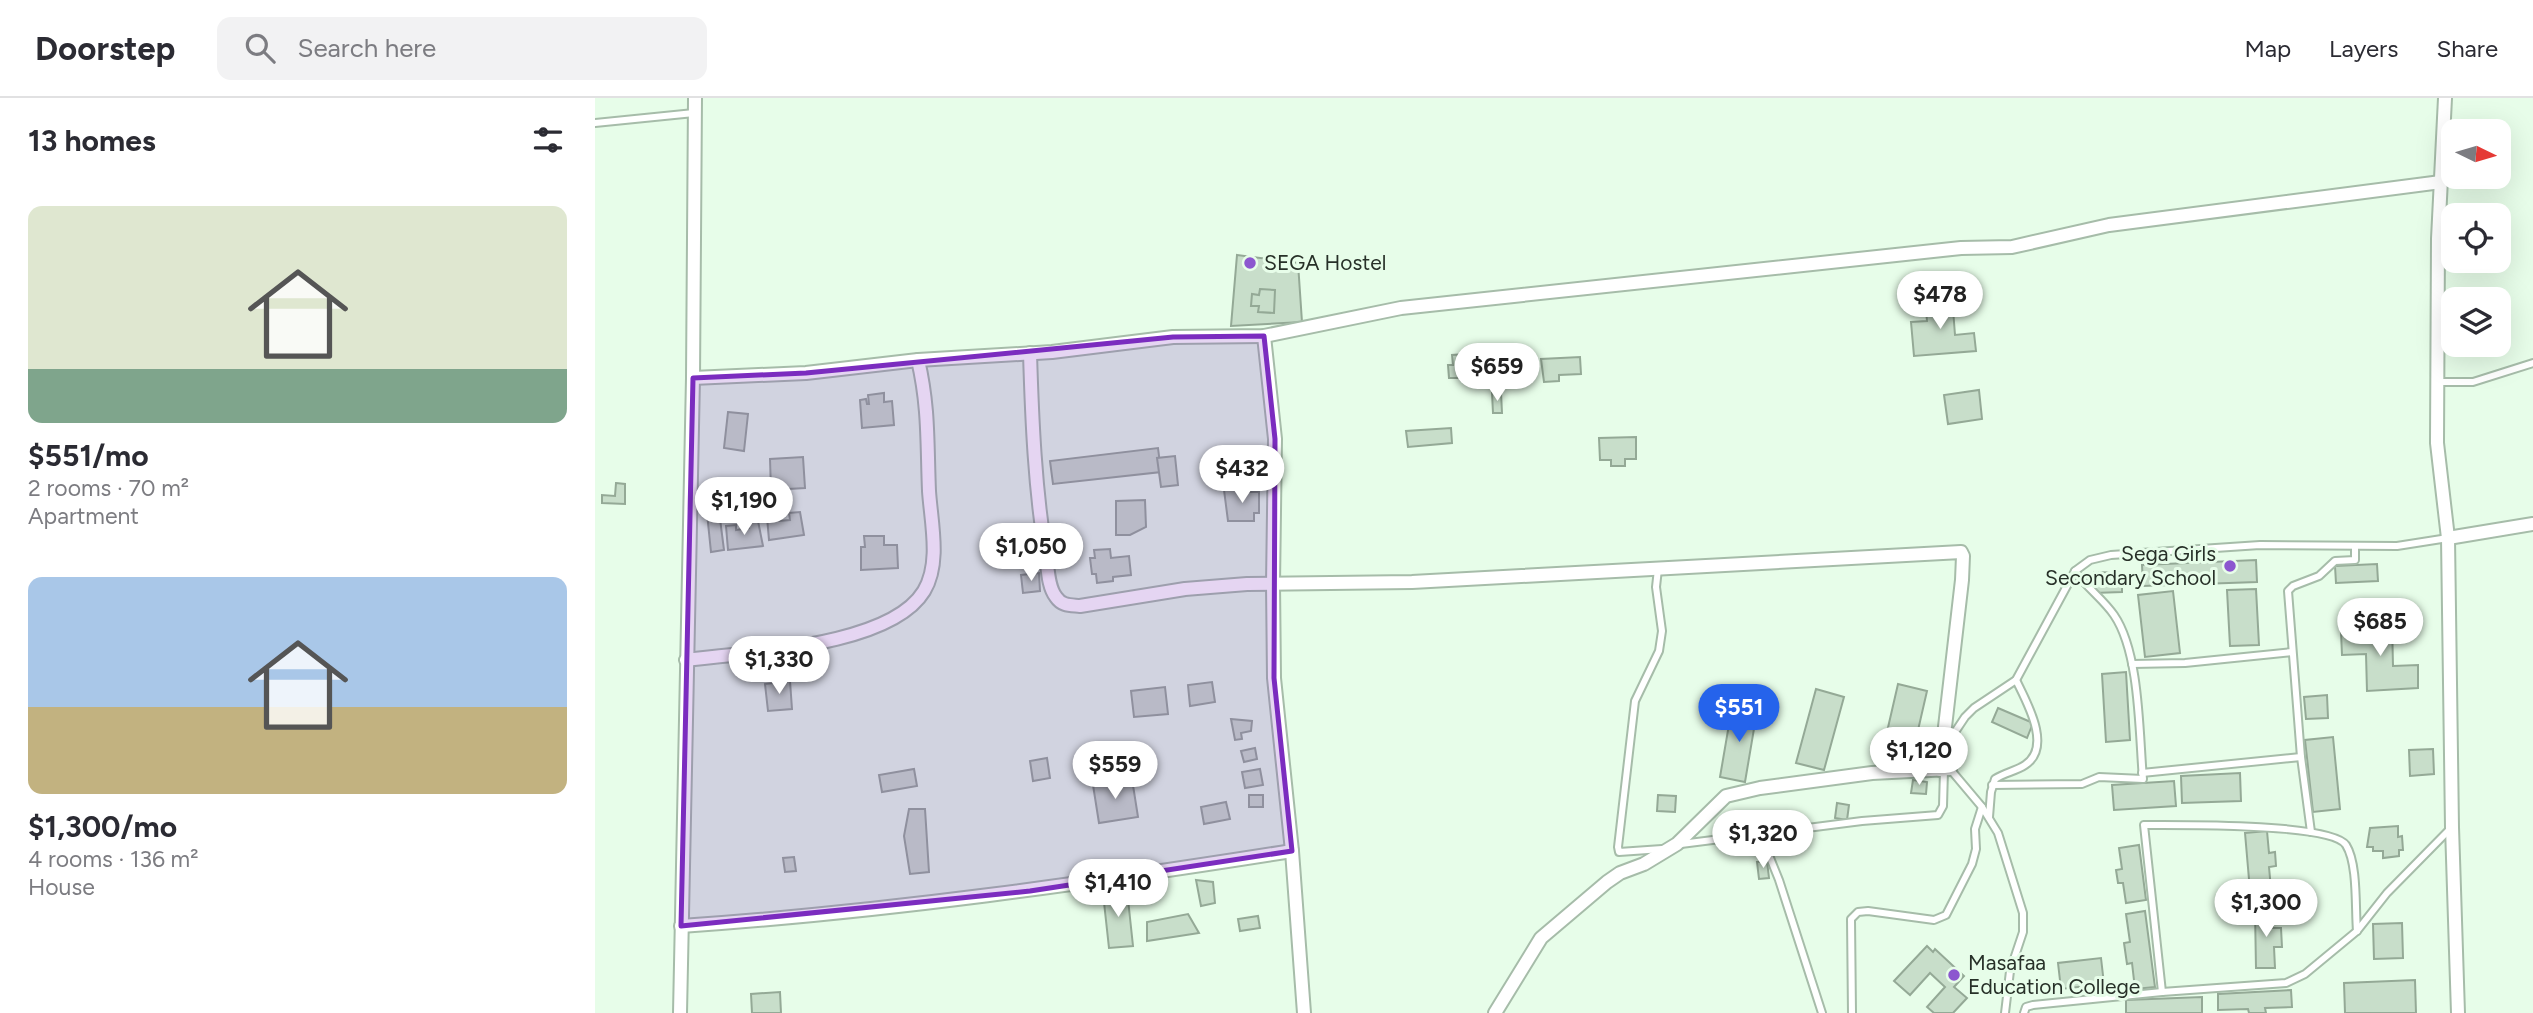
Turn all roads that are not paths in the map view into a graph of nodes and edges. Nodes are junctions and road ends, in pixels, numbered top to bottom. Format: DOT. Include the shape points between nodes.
graph roads {
  1 [pos="695,98"];
  2 [pos="2445,98"];
  3 [pos="696,113"];
  4 [pos="2444,119"];
  5 [pos="595,123"];
  6 [pos="2441,183"];
  7 [pos="1264,336"];
  8 [pos="1030,354"];
  9 [pos="918,360"];
  10 [pos="2533,363"];
  11 [pos="692,378"];
  12 [pos="2438,382"];
  13 [pos="2533,524"];
  14 [pos="2448,538"];
  15 [pos="2355,546"];
  16 [pos="1658,569"];
  17 [pos="2075,571"];
  18 [pos="1273,584"];
  19 [pos="2292,652"];
  20 [pos="686,660"];
  21 [pos="2132,664"];
  22 [pos="2016,680"];
  23 [pos="2301,757"];
  24 [pos="1945,770"];
  25 [pos="2143,773"];
  26 [pos="1992,785"];
  27 [pos="1982,807"];
  28 [pos="1989,818"];
  29 [pos="2452,827"];
  30 [pos="2311,832"];
  31 [pos="1760,833"];
  32 [pos="1674,846"];
  33 [pos="1292,850"];
  34 [pos="681,926"];
  35 [pos="2357,931"];
  36 [pos="2162,992"];
  37 [pos="680,1013"];
  38 [pos="1304,1013"];
  39 [pos="1496,1013"];
  40 [pos="1822,1013"];
  41 [pos="1852,1013"];
  42 [pos="2005,1013"];
  43 [pos="2024,1013"];
  44 [pos="2458,1013"];
  1 -- 3 [label="street"];
  2 -- 4 [label="street"];
  3 -- 5 [label="lane"];
  3 -- 11 [label="street"];
  6 -- 7 [label="street" via="2109,225 2012,247 1961,248 1401,308"];
  6 -- 12 [label="street"];
  7 -- 8 [label="street" via="1164,337"];
  7 -- 18 [label="street" via="1275,439"];
  8 -- 9 [label="street"];
  8 -- 18 [label="street" via="1039,503 1055,597 1064,605 1080,606 1185,589"];
  9 -- 11 [label="street" via="806,373"];
  9 -- 20 [label="street" via="928,415 933,565 924,590 902,615 870,629 822,642"];
  10 -- 12 [label="lane" via="2473,382"];
  11 -- 20 [label="street"];
  12 -- 14 [label="street" via="2437,443"];
  13 -- 14 [label="street"];
  14 -- 15 [label="lane" via="2397,546"];
  14 -- 29 [label="street"];
  15 -- 17 [label="lane" via="2260,545 2111,555 2090,560"];
  15 -- 19 [label="lane" via="2355,561 2335,561 2319,576 2290,588"];
  16 -- 18 [label="street"];
  16 -- 24 [label="street" via="1962,553"];
  16 -- 32 [label="lane" via="1662,632 1659,651 1635,701 1618,847 1619,852"];
  17 -- 21 [label="lane" via="2114,614"];
  17 -- 22 [label="lane"];
  18 -- 33 [label="street" via="1274,678"];
  19 -- 21 [label="lane"];
  19 -- 23 [label="lane"];
  20 -- 34 [label="street"];
  21 -- 25 [label="lane"];
  22 -- 24 [label="lane" via="1965,717 1951,738"];
  22 -- 26 [label="lane" via="2028,703 2037,744 2026,765 1998,777"];
  23 -- 25 [label="lane"];
  23 -- 30 [label="lane"];
  24 -- 27 [label="lane"];
  24 -- 31 [label="lane" via="1943,806 1938,815"];
  24 -- 32 [label="street" via="1872,773 1736,792 1718,802"];
  25 -- 26 [label="lane" via="2143,779 2099,777 2082,785"];
  26 -- 28 [label="lane"];
  27 -- 28 [label="lane"];
  27 -- 41 [label="lane" via="1972,864 1946,915 1934,920 1868,911 1851,919"];
  28 -- 42 [label="lane" via="1998,833 2025,923 2010,971"];
  29 -- 35 [label="lane"];
  29 -- 44 [label="street"];
  30 -- 35 [label="lane" via="2345,842 2351,855"];
  30 -- 36 [label="lane" via="2144,825"];
  31 -- 32 [label="lane"];
  31 -- 40 [label="lane"];
  32 -- 39 [label="street" via="1607,881 1541,938"];
  33 -- 34 [label="street" via="1030,891"];
  33 -- 38 [label="street"];
  34 -- 37 [label="street"];
  35 -- 36 [label="lane" via="2305,974 2286,983"];
  36 -- 43 [label="lane" via="2033,1005"];
}
